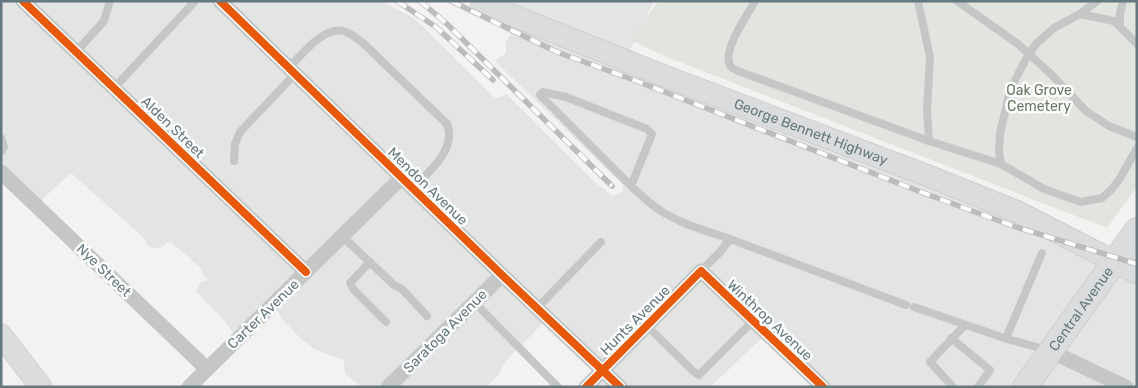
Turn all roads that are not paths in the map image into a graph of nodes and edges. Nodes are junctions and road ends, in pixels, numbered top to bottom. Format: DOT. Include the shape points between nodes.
graph roads {
  1 [pos="23,1"];
  2 [pos="110,1"];
  3 [pos="195,1"];
  4 [pos="220,1"];
  5 [pos="481,1"];
  6 [pos="755,1"];
  7 [pos="918,1"];
  8 [pos="957,1"];
  9 [pos="1097,1"];
  10 [pos="1123,1"];
  11 [pos="1080,14"];
  12 [pos="1120,25"];
  13 [pos="1137,44"];
  14 [pos="76,52"];
  15 [pos="1028,55"];
  16 [pos="292,71"];
  17 [pos="114,88"];
  18 [pos="1137,137"];
  19 [pos="1,138"];
  20 [pos="929,141"];
  21 [pos="1137,148"];
  22 [pos="1,152"];
  23 [pos="234,160"];
  24 [pos="1000,164"];
  25 [pos="1,172"];
  26 [pos="407,182"];
  27 [pos="631,186"];
  28 [pos="1137,230"];
  29 [pos="342,236"];
  30 [pos="730,239"];
  31 [pos="601,242"];
  32 [pos="1042,253"];
  33 [pos="1114,260"];
  34 [pos="370,262"];
  35 [pos="701,271"];
  36 [pos="306,272"];
  37 [pos="1137,273"];
  38 [pos="502,275"];
  39 [pos="474,302"];
  40 [pos="537,308"];
  41 [pos="427,316"];
  42 [pos="754,321"];
  43 [pos="386,322"];
  44 [pos="965,325"];
  45 [pos="647,326"];
  46 [pos="1,336"];
  47 [pos="951,338"];
  48 [pos="1006,338"];
  49 [pos="1050,351"];
  50 [pos="207,369"];
  51 [pos="602,370"];
  52 [pos="41,387"];
  53 [pos="189,387"];
  54 [pos="388,387"];
  55 [pos="558,387"];
  56 [pos="586,387"];
  57 [pos="620,387"];
  58 [pos="822,387"];
  59 [pos="953,387"];
  60 [pos="978,387"];
  61 [pos="1025,387"];
  62 [pos="1126,387"];
  1 -- 14 [label="street, Alden Street"];
  2 -- 14 [label="lane" via="104,21"];
  3 -- 17 [label="lane"];
  4 -- 16 [label="street, Mendon Avenue"];
  5 -- 33 [label="main road, George Bennett Highway" via="646,69 1018,212"];
  6 -- 20 [label="lane" via="729,48 731,67"];
  7 -- 20 [label="lane" via="930,57"];
  8 -- 15 [label="lane" via="1008,36"];
  9 -- 11 [label="lane"];
  10 -- 12 [label="lane"];
  11 -- 12 [label="lane"];
  11 -- 15 [label="lane" via="1054,28"];
  12 -- 13 [label="lane"];
  14 -- 17 [label="street, Alden Street"];
  15 -- 18 [label="lane" via="1052,75 1086,112"];
  15 -- 24 [label="lane" via="1010,90 1005,109"];
  16 -- 23 [label="lane" via="240,132"];
  16 -- 26 [label="street, Mendon Avenue"];
  16 -- 26 [label="lane" via="322,34 342,30 363,43 446,124 450,133 448,143 432,169"];
  17 -- 36 [label="street, Alden Street"];
  19 -- 22 [label="lane" via="4,147"];
  20 -- 24 [label="lane"];
  21 -- 24 [label="lane" via="1111,190 1092,201 1081,202 1044,189"];
  25 -- 50 [label="street, Nye Street"];
  26 -- 29 [label="street, Carter Avenue"];
  26 -- 38 [label="street, Mendon Avenue"];
  27 -- 27 [label="lane" via="540,95 543,92 566,97 648,129 652,134"];
  27 -- 30 [label="lane" via="671,217"];
  28 -- 33 [label="main road, Central Avenue"];
  29 -- 34 [label="lane"];
  29 -- 36 [label="street, Carter Avenue"];
  30 -- 35 [label="lane"];
  30 -- 44 [label="lane"];
  31 -- 40 [label="lane"];
  32 -- 48 [label="lane"];
  33 -- 37 [label="main road, George Bennett Highway"];
  33 -- 49 [label="main road, Central Avenue"];
  34 -- 41 [label="lane"];
  34 -- 43 [label="lane" via="350,283"];
  35 -- 42 [label="street, Winthrop Avenue"];
  35 -- 45 [label="street, Hunts Avenue"];
  36 -- 50 [label="street, Carter Avenue"];
  38 -- 39 [label="street, Saratoga Avenue"];
  38 -- 40 [label="street, Mendon Avenue"];
  39 -- 54 [label="street, Saratoga Avenue"];
  39 -- 55 [label="lane"];
  40 -- 51 [label="street, Mendon Avenue"];
  42 -- 45 [label="lane" via="699,375"];
  42 -- 58 [label="street, Winthrop Avenue"];
  44 -- 47 [label="lane"];
  44 -- 48 [label="lane"];
  45 -- 51 [label="street, Hunts Avenue"];
  46 -- 52 [label="main road"];
  47 -- 59 [label="lane" via="930,362"];
  47 -- 60 [label="lane" via="990,370"];
  48 -- 49 [label="lane"];
  49 -- 61 [label="main road, Central Avenue"];
  49 -- 62 [label="street"];
  50 -- 53 [label="street, Carter Avenue"];
  51 -- 56 [label="street, Hunts Avenue"];
  51 -- 57 [label="street, Mendon Avenue"];
}
